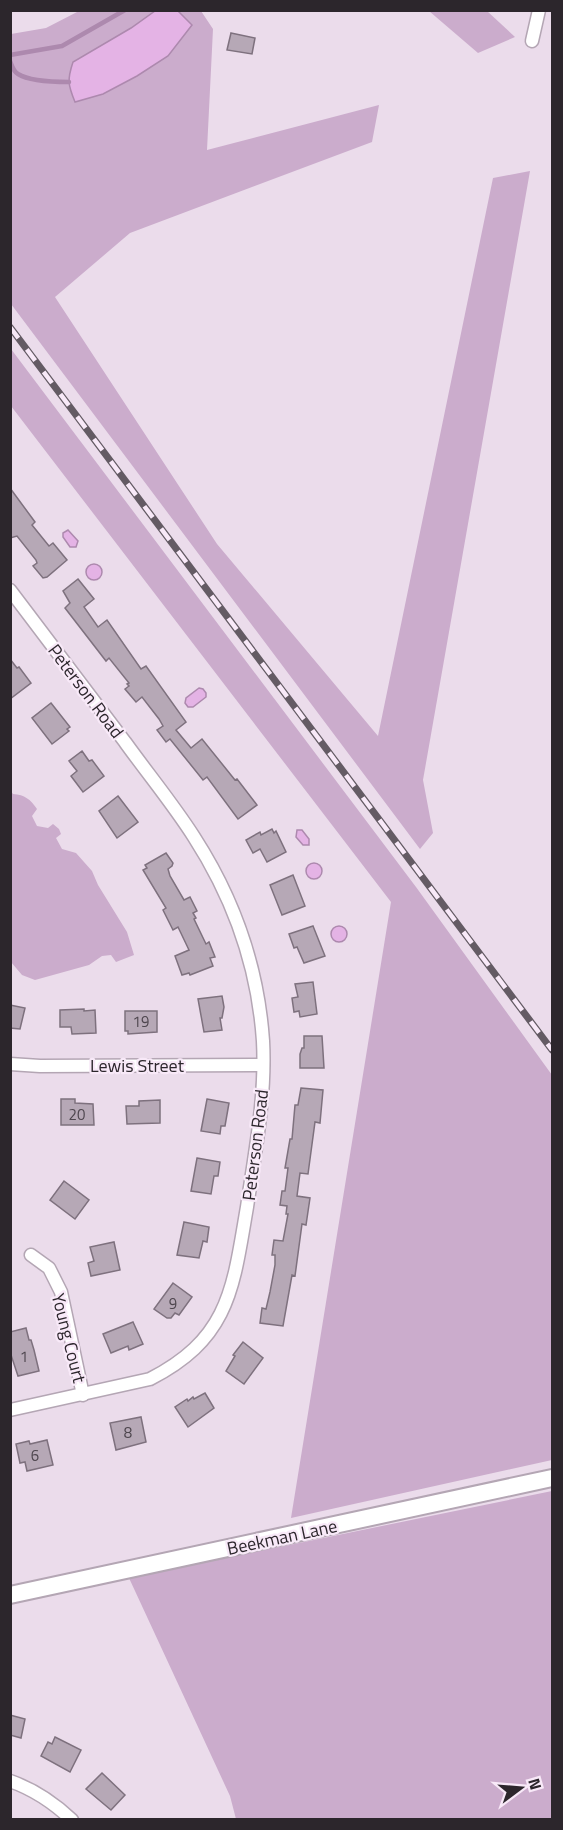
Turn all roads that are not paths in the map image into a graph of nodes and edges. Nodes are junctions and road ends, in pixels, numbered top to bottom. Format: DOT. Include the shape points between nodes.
graph roads {
  1 [pos="538,10"];
  2 [pos="532,41"];
  3 [pos="10,590"];
  4 [pos="10,1064"];
  5 [pos="263,1065"];
  6 [pos="31,1255"];
  7 [pos="83,1395"];
  8 [pos="10,1410"];
  9 [pos="552,1478"];
  10 [pos="10,1595"];
  11 [pos="10,1782"];
  12 [pos="72,1820"];
  1 -- 2 [label="street"];
  3 -- 5 [label="street, Peterson Road" via="213,867 244,938 254,975"];
  4 -- 5 [label="street, Lewis Street"];
  5 -- 7 [label="street, Peterson Road" via="262,1109 237,1264 232,1290 222,1311 211,1331 171,1368 150,1379"];
  6 -- 7 [label="street, Young Court" via="49,1268 61,1293"];
  7 -- 8 [label="street, Peterson Road"];
  9 -- 10 [label="street, Beekman Lane"];
  11 -- 12 [label="street" via="44,1797"];
}
